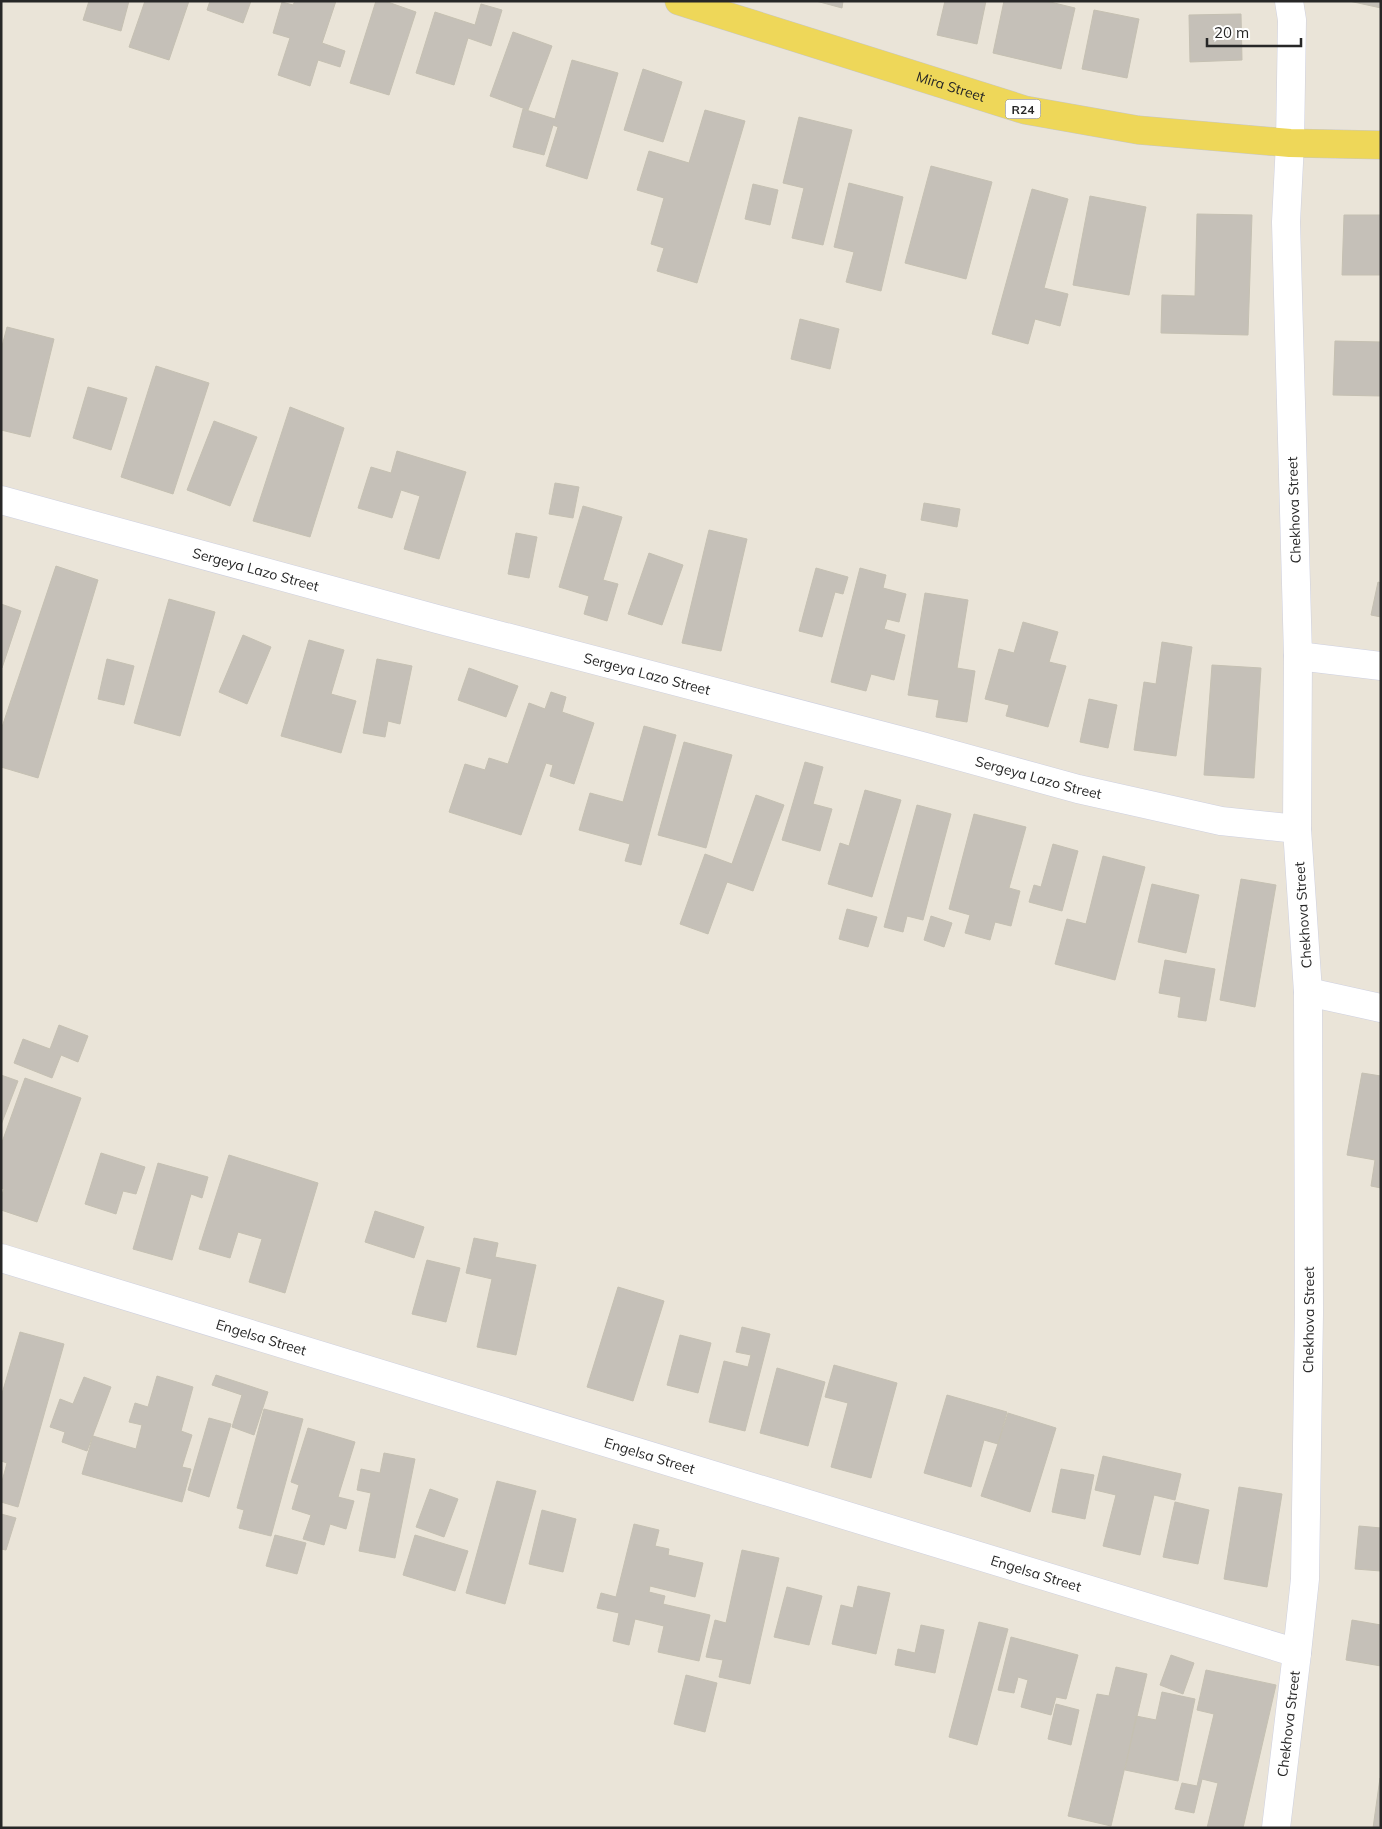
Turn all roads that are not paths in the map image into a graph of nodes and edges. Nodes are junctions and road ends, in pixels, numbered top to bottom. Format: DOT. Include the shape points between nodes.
graph roads {
  1 [pos="679,1"];
  2 [pos="1289,1"];
  3 [pos="1290,143"];
  4 [pos="1381,145"];
  5 [pos="1,500"];
  6 [pos="1298,656"];
  7 [pos="1381,666"];
  8 [pos="1297,829"];
  9 [pos="1308,992"];
  10 [pos="1381,1008"];
  11 [pos="1,1258"];
  12 [pos="1297,1653"];
  13 [pos="1276,1828"];
  1 -- 3 [label="main road, Mira Street / R24" via="1025,110 1138,130"];
  2 -- 3 [label="street, Chekhova Street" via="1292,20"];
  3 -- 4 [label="main road, Mira Street / R24"];
  3 -- 6 [label="street, Chekhova Street" via="1286,222"];
  5 -- 8 [label="street, Sergeya Lazo Street" via="1078,789 1221,821"];
  6 -- 7 [label="street"];
  6 -- 8 [label="street, Chekhova Street"];
  8 -- 9 [label="street, Chekhova Street"];
  9 -- 10 [label="street"];
  9 -- 12 [label="street, Chekhova Street" via="1309,1313 1305,1579"];
  11 -- 12 [label="street, Engelsa Street"];
  12 -- 13 [label="street, Chekhova Street"];
}
